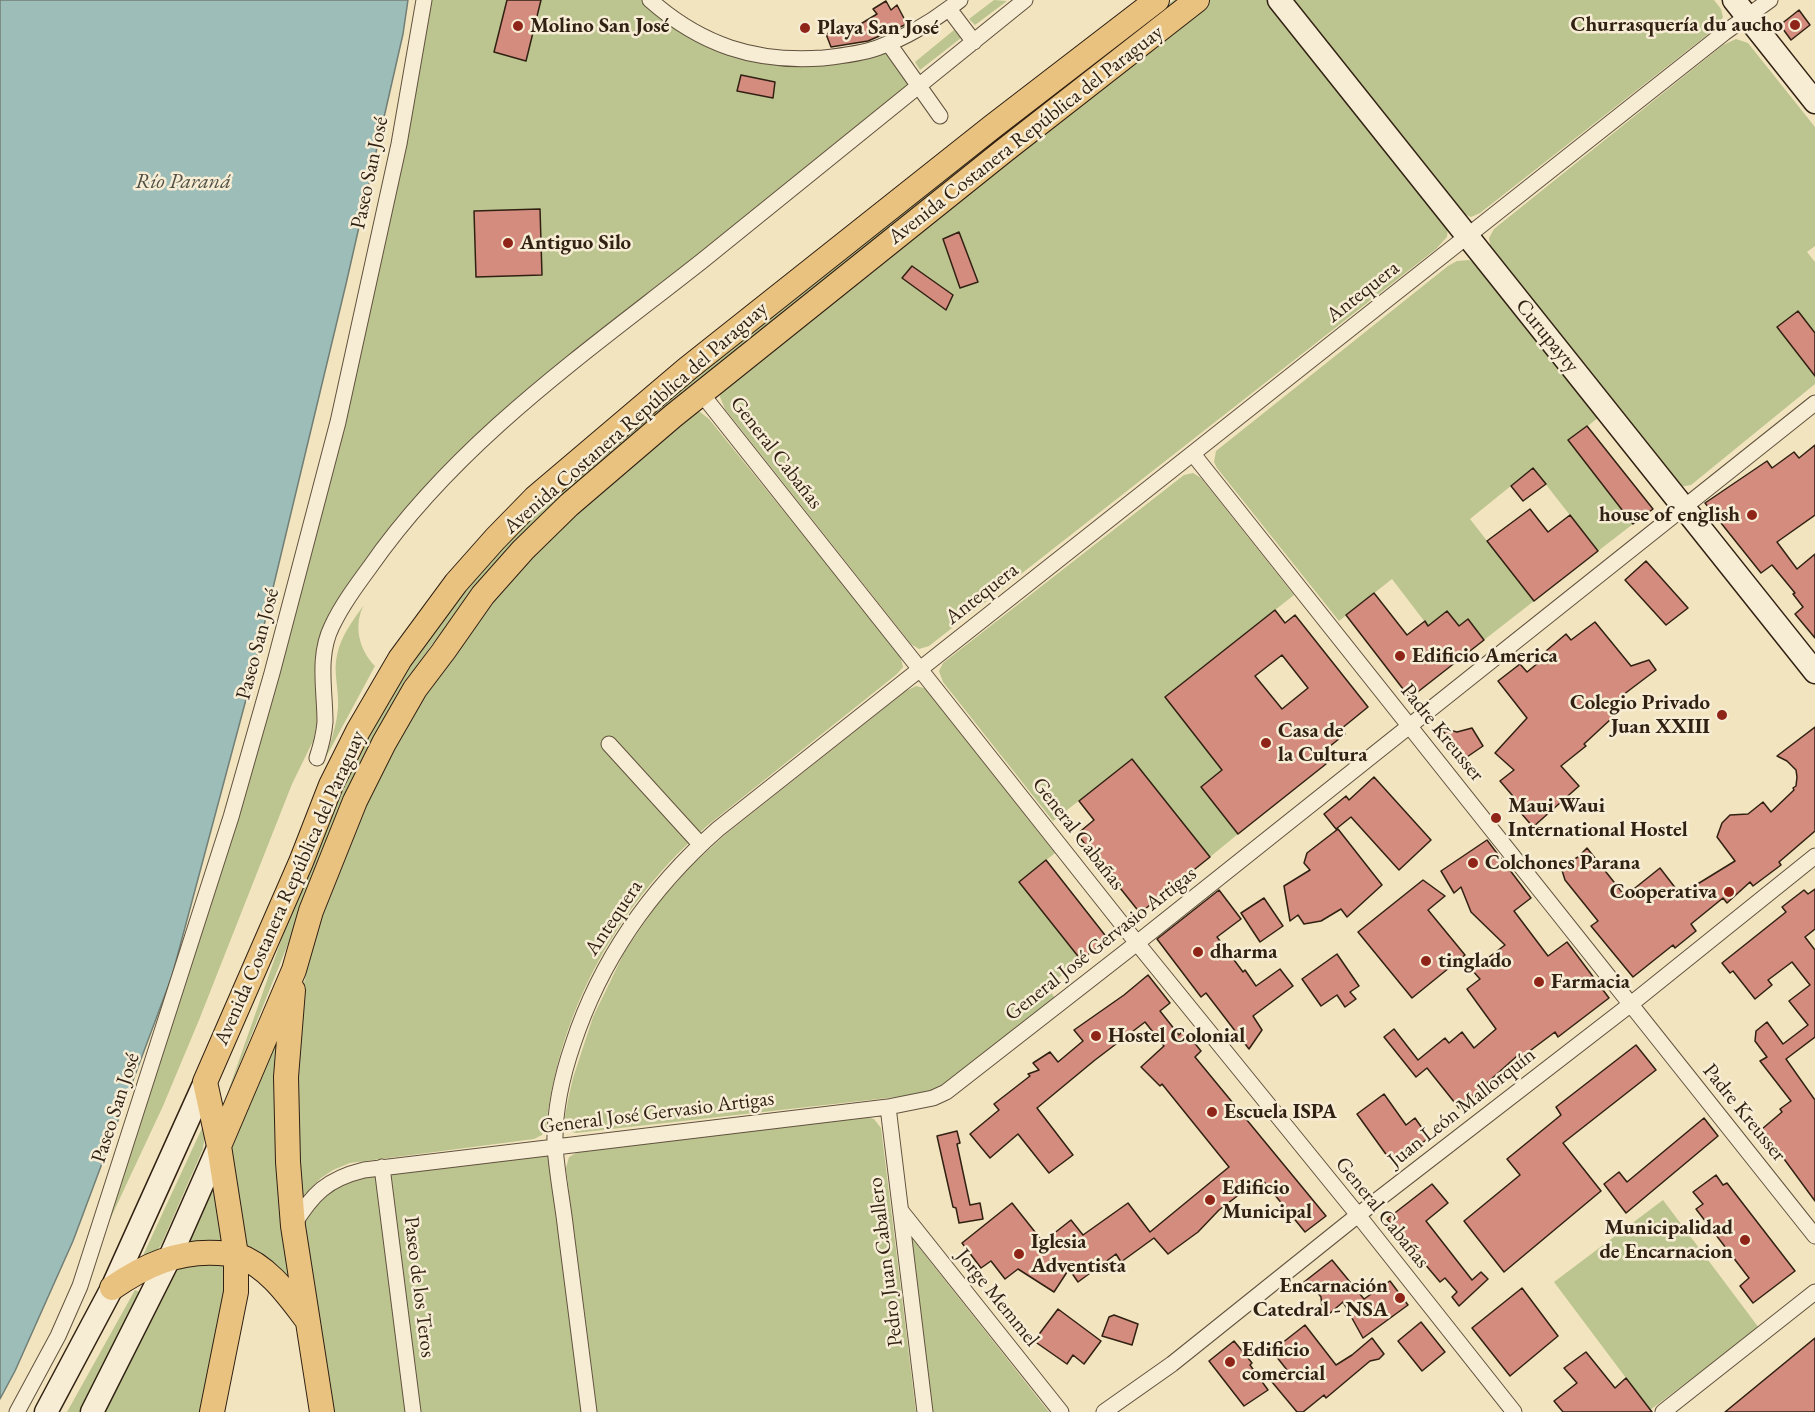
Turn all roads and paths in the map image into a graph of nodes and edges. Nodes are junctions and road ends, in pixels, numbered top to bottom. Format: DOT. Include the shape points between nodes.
graph roads {
  1 [pos="424,0"];
  2 [pos="650,0"];
  3 [pos="1025,0"];
  4 [pos="1157,0"];
  5 [pos="1197,0"];
  6 [pos="1279,0"];
  7 [pos="1770,0"];
  8 [pos="954,5"];
  9 [pos="1740,8"];
  10 [pos="974,42"];
  11 [pos="889,44"];
  12 [pos="919,86"];
  13 [pos="1815,102"];
  14 [pos="940,116"];
  15 [pos="1467,236"];
  16 [pos="701,393"];
  17 [pos="1815,402"];
  18 [pos="1193,454"];
  19 [pos="1684,507"];
  20 [pos="920,669"];
  21 [pos="1815,672"];
  22 [pos="1409,726"];
  23 [pos="609,744"];
  24 [pos="317,758"];
  25 [pos="700,844"];
  26 [pos="1815,856"];
  27 [pos="1137,943"];
  28 [pos="294,970"];
  29 [pos="1631,1004"];
  30 [pos="205,1082"];
  31 [pos="888,1107"];
  32 [pos="219,1146"];
  33 [pos="555,1146"];
  34 [pos="382,1167"];
  35 [pos="901,1211"];
  36 [pos="1358,1215"];
  37 [pos="293,1226"];
  38 [pos="1815,1236"];
  39 [pos="236,1255"];
  40 [pos="170,1257"];
  41 [pos="112,1288"];
  42 [pos="1815,1293"];
  43 [pos="308,1322"];
  44 [pos="17,1412"];
  45 [pos="46,1412"];
  46 [pos="92,1412"];
  47 [pos="212,1412"];
  48 [pos="322,1412"];
  49 [pos="413,1412"];
  50 [pos="589,1412"];
  51 [pos="925,1412"];
  52 [pos="1061,1412"];
  53 [pos="1104,1412"];
  54 [pos="1514,1412"];
  55 [pos="1663,1412"];
  1 -- 44 [label="street, Paseo San José" via="399,144 338,422 231,817 80,1286"];
  2 -- 11 [label="street" via="684,27 750,54 793,59 830,57"];
  3 -- 10 [label="street"];
  4 -- 30 [label="main road, Avenida Costanera República del Paraguay" via="687,369 536,498 456,583 400,659 358,731 331,785"];
  5 -- 16 [label="main road, Avenida Costanera República del Paraguay"];
  6 -- 15 [label="street, Curupayty"];
  7 -- 9 [label="street, Antequera"];
  8 -- 10 [label="street"];
  8 -- 11 [label="street"];
  9 -- 13 [label="street"];
  9 -- 15 [label="street, Antequera"];
  10 -- 12 [label="street"];
  11 -- 12 [label="street"];
  12 -- 14 [label="street"];
  12 -- 24 [label="street" via="529,398 422,502 378,555 326,638 325,723"];
  15 -- 18 [label="street, Antequera"];
  15 -- 19 [label="street, Curupayty"];
  16 -- 20 [label="street, General Cabañas"];
  16 -- 28 [label="main road, Avenida Costanera República del Paraguay" via="569,505 523,550 483,595 415,689 355,801 311,911"];
  17 -- 19 [label="street, General José Gervasio Artigas"];
  18 -- 20 [label="street, Antequera"];
  18 -- 22 [label="street, Padre Kreusser"];
  19 -- 21 [label="street, Curupayty"];
  19 -- 22 [label="street, General José Gervasio Artigas"];
  20 -- 25 [label="street, Antequera"];
  20 -- 27 [label="street, General Cabañas"];
  22 -- 27 [label="street, General José Gervasio Artigas"];
  22 -- 29 [label="street, Padre Kreusser"];
  23 -- 25 [label="street"];
  25 -- 33 [label="street, Antequera" via="638,915 598,982 562,1080"];
  26 -- 29 [label="street, Juan León Mallorquín"];
  27 -- 31 [label="street, General José Gervasio Artigas" via="946,1092 916,1103"];
  27 -- 36 [label="street, General Cabañas"];
  28 -- 32 [label="main road, Avenida Costanera República del Paraguay"];
  28 -- 37 [label="main road" via="286,1077"];
  29 -- 36 [label="street, Juan León Mallorquín"];
  29 -- 38 [label="street, Padre Kreusser"];
  30 -- 32 [label="main road"];
  30 -- 41 [label="street, Avenida Costanera República del Paraguay"];
  31 -- 33 [label="street, General José Gervasio Artigas"];
  31 -- 35 [label="street, Pedro Juan Caballero"];
  32 -- 39 [label="main road"];
  32 -- 40 [label="street, Avenida Costanera República del Paraguay"];
  33 -- 34 [label="street, General José Gervasio Artigas"];
  33 -- 50 [label="street, Antequera"];
  34 -- 37 [label="street, General José Gervasio Artigas" via="333,1179 310,1200"];
  34 -- 49 [label="street, Paseo de los Teros"];
  35 -- 51 [label="street, Pedro Juan Caballero"];
  35 -- 52 [label="street, Jorge Memmel"];
  36 -- 53 [label="street, Juan León Mallorquín" via="1172,1364"];
  36 -- 54 [label="street, General Cabañas"];
  37 -- 43 [label="main road"];
  39 -- 40 [label="main road" via="193,1253"];
  39 -- 43 [label="main road" via="269,1276"];
  39 -- 47 [label="main road" via="236,1292"];
  40 -- 41 [label="main road"];
  40 -- 46 [label="street, Avenida Costanera República del Paraguay"];
  41 -- 45 [label="street, Avenida Costanera República del Paraguay"];
  42 -- 55 [label="street"];
  43 -- 48 [label="main road"];
}
